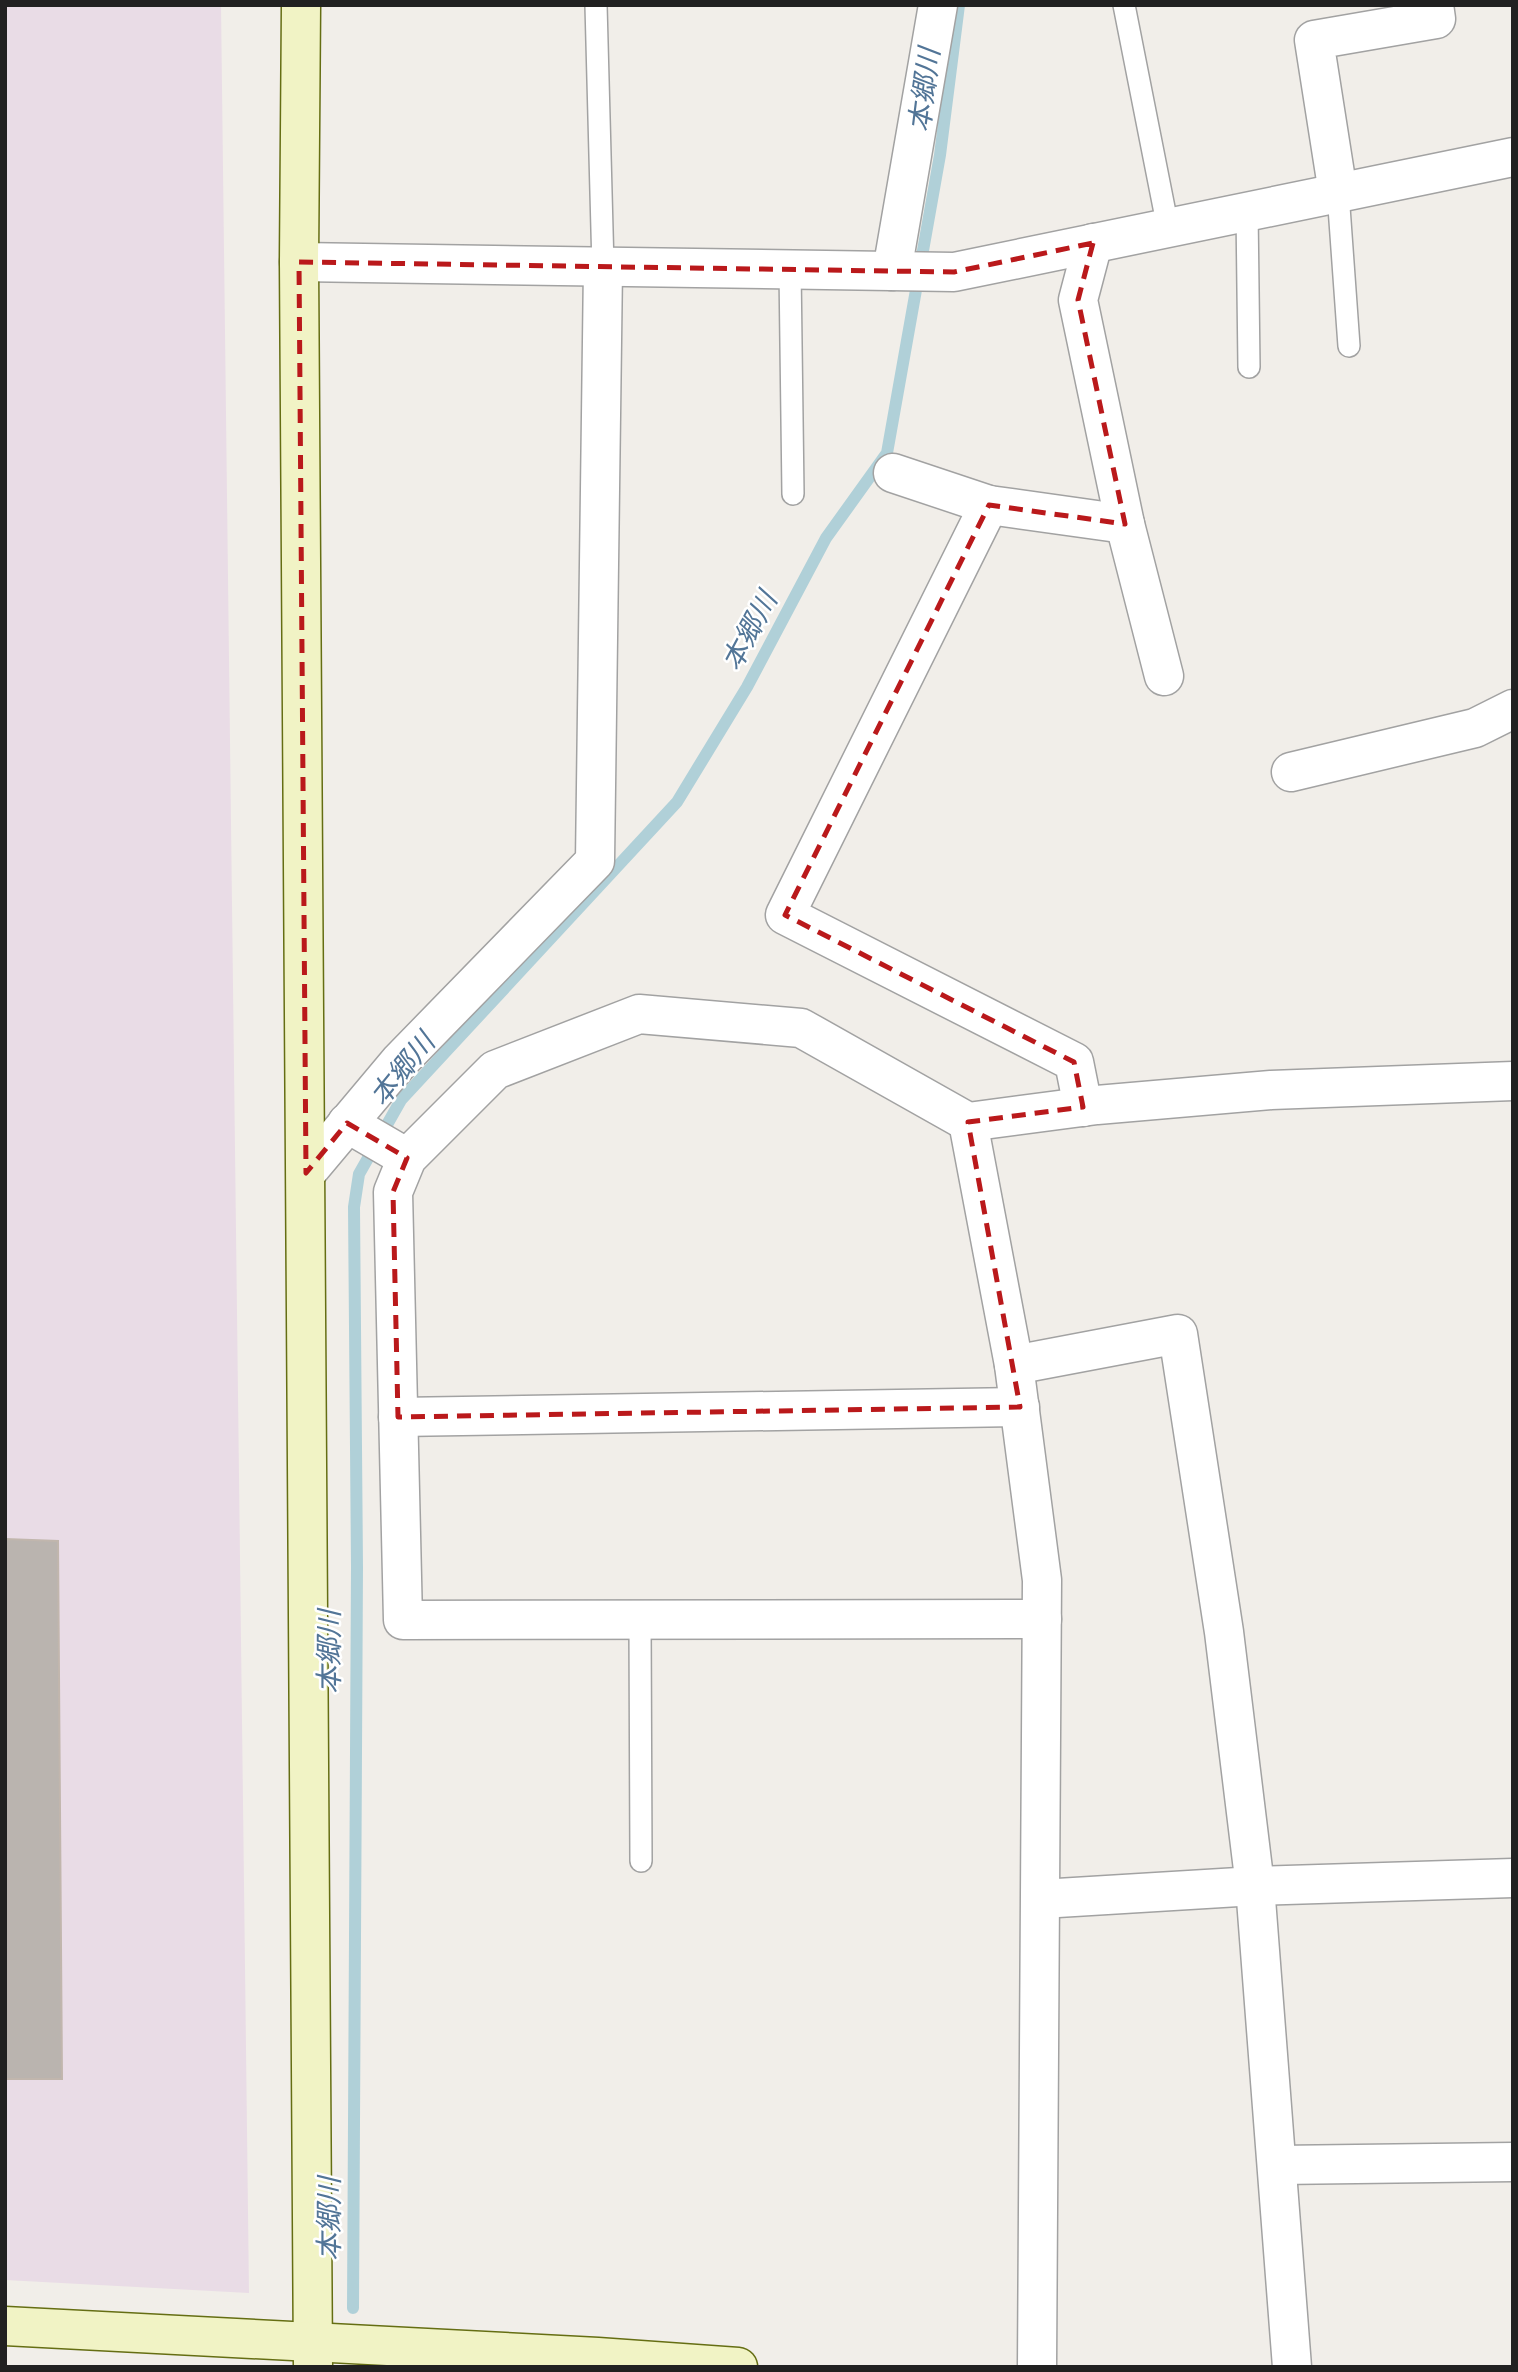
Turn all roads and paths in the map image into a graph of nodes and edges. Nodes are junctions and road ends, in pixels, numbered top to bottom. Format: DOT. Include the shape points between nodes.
graph roads {
  1 [pos="301,5"];
  2 [pos="596,5"];
  3 [pos="938,5"];
  4 [pos="1124,5"];
  5 [pos="1434,5"];
  6 [pos="1513,157"];
  7 [pos="1338,192"];
  8 [pos="1247,211"];
  9 [pos="1168,228"];
  10 [pos="1093,243"];
  11 [pos="299,262"];
  12 [pos="603,267"];
  13 [pos="790,269"];
  14 [pos="892,271"];
  15 [pos="1349,346"];
  16 [pos="1249,367"];
  17 [pos="893,472"];
  18 [pos="793,494"];
  19 [pos="989,505"];
  20 [pos="1125,524"];
  21 [pos="1164,676"];
  22 [pos="1513,709"];
  23 [pos="1291,772"];
  24 [pos="1513,1081"];
  25 [pos="1083,1107"];
  26 [pos="968,1122"];
  27 [pos="349,1124"];
  28 [pos="407,1158"];
  29 [pos="306,1173"];
  30 [pos="1014,1365"];
  31 [pos="1020,1407"];
  32 [pos="398,1417"];
  33 [pos="1042,1619"];
  34 [pos="640,1621"];
  35 [pos="641,1861"];
  36 [pos="1513,1878"];
  37 [pos="1255,1886"];
  38 [pos="1041,1899"];
  39 [pos="1513,2162"];
  40 [pos="1278,2165"];
  41 [pos="5,2326"];
  42 [pos="314,2354"];
  43 [pos="724,2366"];
  44 [pos="1037,2367"];
  45 [pos="1292,2367"];
  1 -- 11 [label="street"];
  2 -- 12 [label="lane"];
  3 -- 14 [label="street"];
  4 -- 9 [label="lane"];
  5 -- 7 [label="street" via="1436,19 1314,40"];
  6 -- 7 [label="street"];
  7 -- 8 [label="street"];
  7 -- 15 [label="lane"];
  8 -- 9 [label="street"];
  8 -- 16 [label="lane"];
  9 -- 10 [label="street"];
  10 -- 14 [label="street" via="954,272"];
  10 -- 20 [label="street" via="1078,300"];
  11 -- 12 [label="street"];
  11 -- 29 [label="street"];
  12 -- 13 [label="street"];
  12 -- 27 [label="street" via="595,862 400,1061"];
  13 -- 14 [label="street"];
  13 -- 18 [label="lane"];
  17 -- 19 [label="street"];
  19 -- 20 [label="street"];
  19 -- 25 [label="street" via="785,915 1074,1062"];
  20 -- 21 [label="street"];
  22 -- 23 [label="street" via="1475,728"];
  24 -- 25 [label="street" via="1271,1090"];
  25 -- 26 [label="street"];
  26 -- 28 [label="street" via="801,1028 639,1014 495,1070"];
  26 -- 30 [label="street"];
  27 -- 28 [label="street"];
  27 -- 29 [label="street"];
  28 -- 32 [label="street" via="393,1192"];
  29 -- 42 [label="street"];
  30 -- 31 [label="street"];
  30 -- 37 [label="street" via="1178,1334 1224,1632"];
  31 -- 32 [label="street"];
  31 -- 33 [label="street" via="1042,1580"];
  32 -- 34 [label="street" via="402,1620"];
  33 -- 34 [label="street"];
  33 -- 38 [label="street"];
  34 -- 35 [label="lane"];
  36 -- 37 [label="street"];
  37 -- 38 [label="street"];
  37 -- 40 [label="street"];
  38 -- 44 [label="street"];
  39 -- 40 [label="street"];
  40 -- 45 [label="street"];
  41 -- 42 [label="street"];
  42 -- 43 [label="street"];
}
